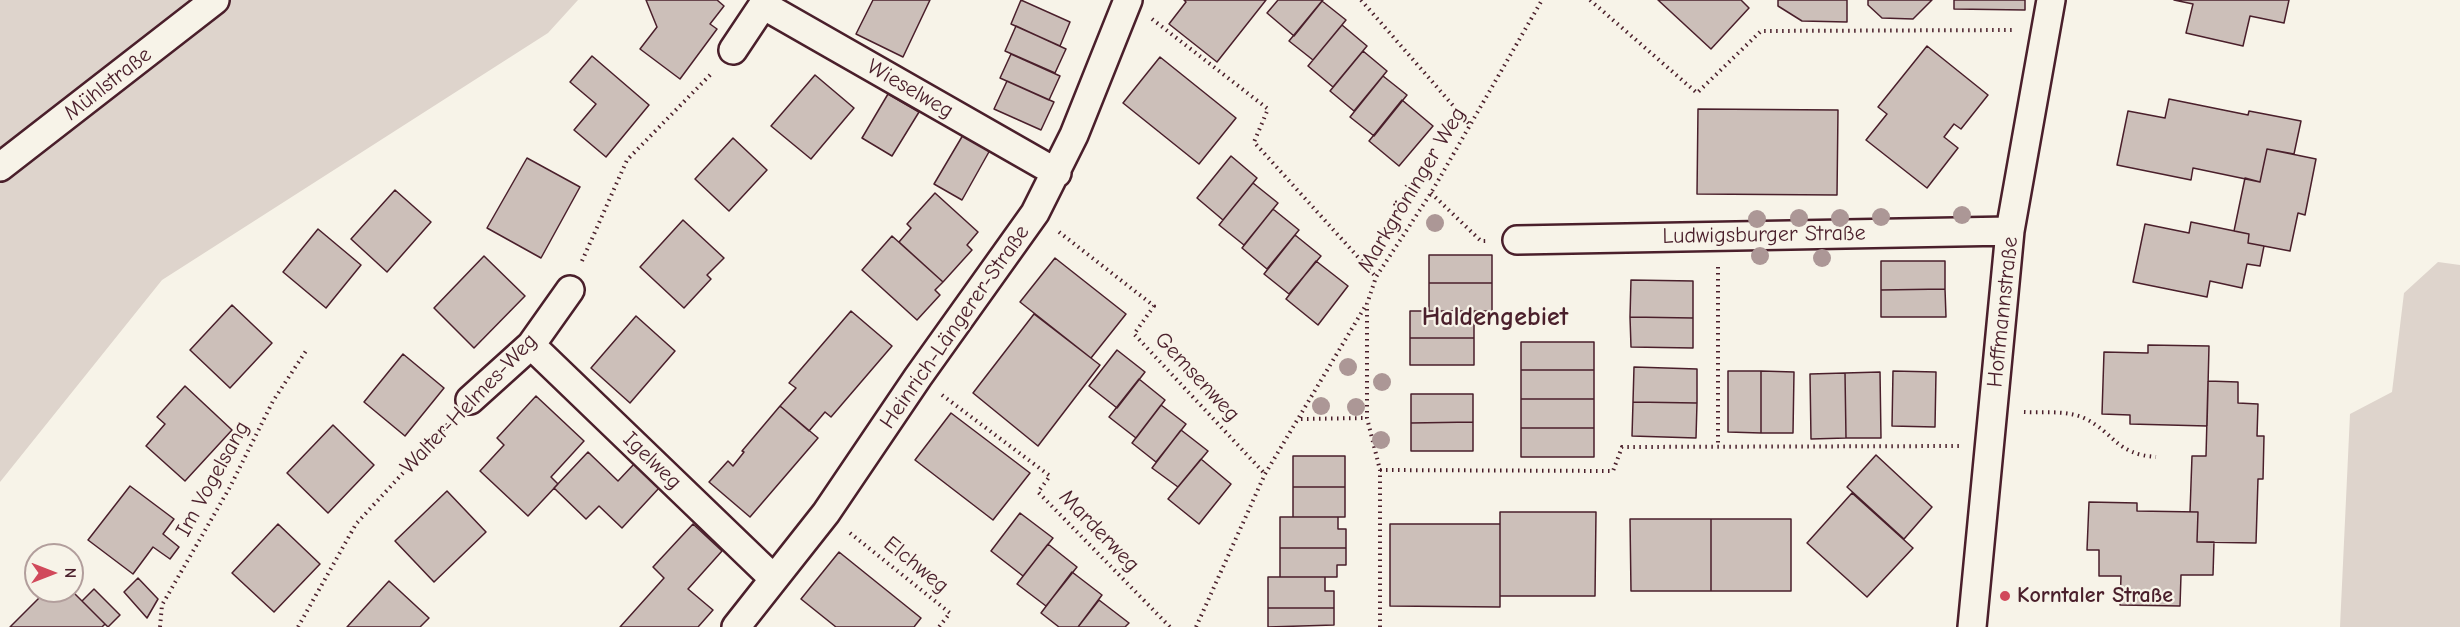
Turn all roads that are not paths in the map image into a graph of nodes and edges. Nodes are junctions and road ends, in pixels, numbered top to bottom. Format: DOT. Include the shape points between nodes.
graph roads {
  1 [pos="215,0"];
  2 [pos="1128,0"];
  3 [pos="2051,0"];
  4 [pos="727,58"];
  5 [pos="0,167"];
  6 [pos="1057,173"];
  7 [pos="2010,231"];
  8 [pos="1517,240"];
  9 [pos="570,290"];
  10 [pos="531,345"];
  11 [pos="470,400"];
  12 [pos="773,578"];
  13 [pos="736,627"];
  14 [pos="1972,627"];
  1 -- 5 [label="street, Mühlstraße"];
  2 -- 6 [label="street, Heinrich-Längerer-Straße"];
  3 -- 7 [label="street, Hoffmannstraße"];
  4 -- 6 [label="street, Wieselweg" via="763,5"];
  6 -- 12 [label="street, Heinrich-Längerer-Straße" via="1035,213 826,513"];
  7 -- 8 [label="street, Ludwigsburger Straße"];
  7 -- 14 [label="street, Hoffmannstraße"];
  9 -- 10 [label="street, Walter-Helmes-Weg"];
  10 -- 11 [label="street, Walter-Helmes-Weg"];
  10 -- 12 [label="street, Igelweg"];
  12 -- 13 [label="street, Heinrich-Längerer-Straße"];
}
